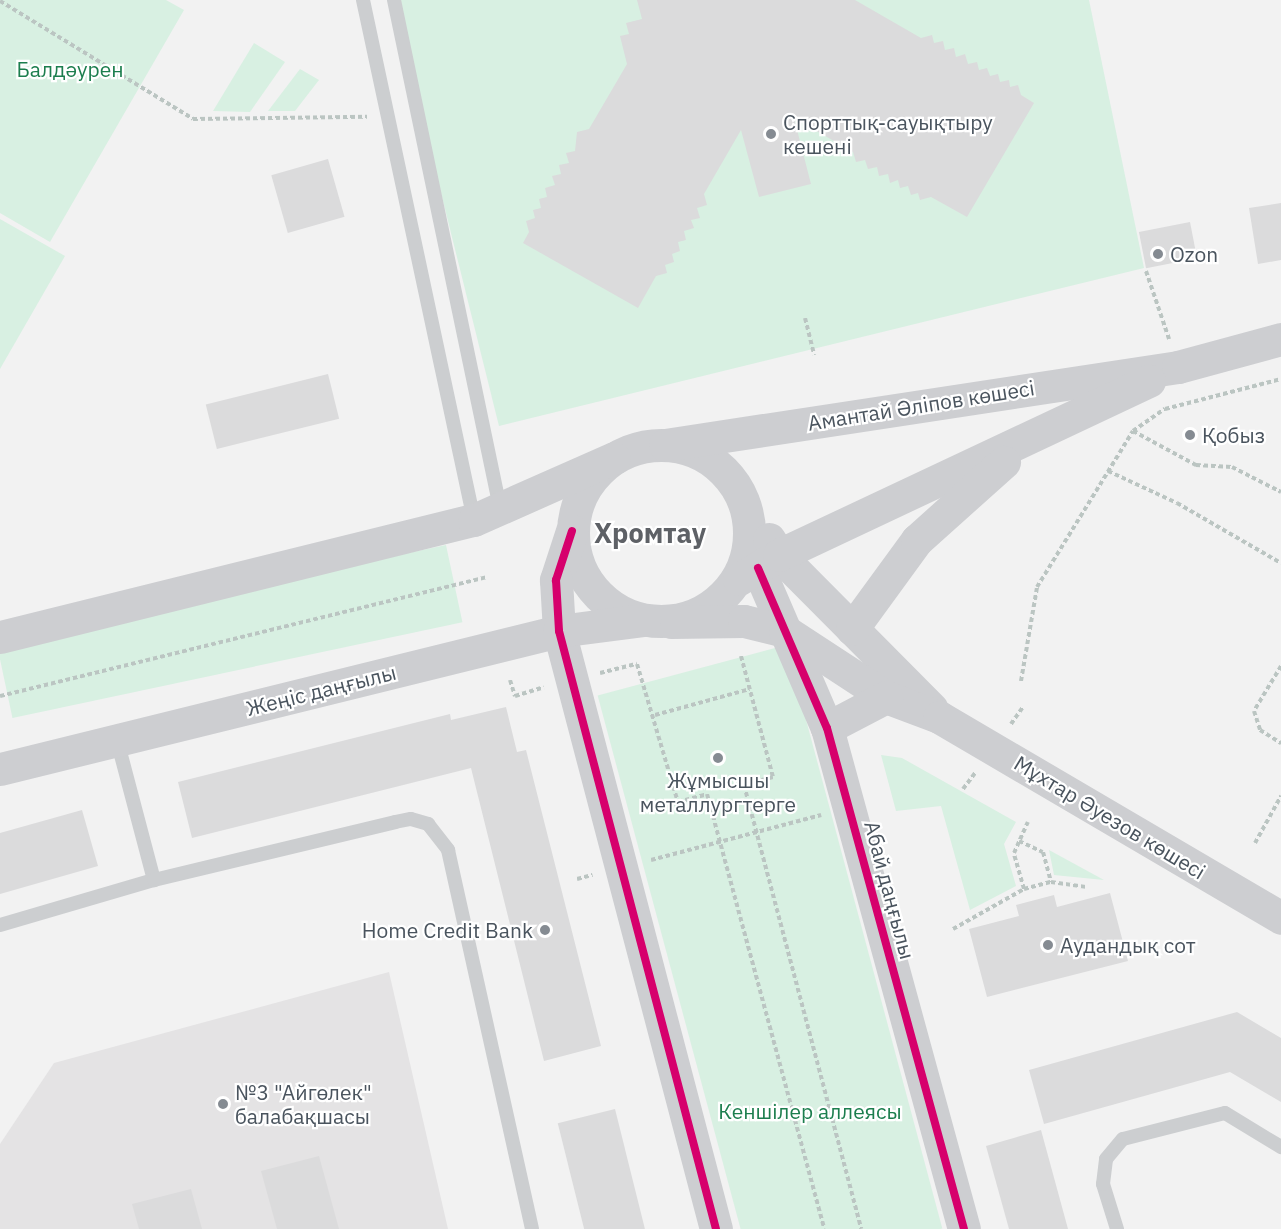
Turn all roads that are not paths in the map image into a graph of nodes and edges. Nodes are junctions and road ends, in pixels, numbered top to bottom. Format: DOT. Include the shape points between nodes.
graph roads {
  1 [pos="363,0"];
  2 [pos="394,0"];
  3 [pos="1281,339"];
  4 [pos="1178,367"];
  5 [pos="1028,440"];
  6 [pos="665,445"];
  7 [pos="614,458"];
  8 [pos="741,493"];
  9 [pos="487,514"];
  10 [pos="572,531"];
  11 [pos="758,568"];
  12 [pos="658,621"];
  13 [pos="852,629"];
  14 [pos="559,631"];
  15 [pos="785,631"];
  16 [pos="0,637"];
  17 [pos="886,697"];
  18 [pos="939,717"];
  19 [pos="827,728"];
  20 [pos="117,740"];
  21 [pos="0,769"];
  22 [pos="154,880"];
  23 [pos="1281,918"];
  24 [pos="0,925"];
  25 [pos="1281,1147"];
  26 [pos="532,1229"];
  27 [pos="716,1229"];
  28 [pos="964,1229"];
  29 [pos="1117,1229"];
  1 -- 9 [label="lane"];
  2 -- 9 [label="lane"];
  3 -- 4 [label="main road, Амантай Әліпов көшесі"];
  4 -- 5 [label="main road, Амантай Әліпов көшесі"];
  4 -- 6 [label="main road, Амантай Әліпов көшесі"];
  5 -- 11 [label="main road, Амантай Әліпов көшесі"];
  5 -- 13 [label="main road" via="917,540"];
  6 -- 7 [label="main road" via="639,448"];
  6 -- 8 [label="main road" via="692,450 711,460"];
  7 -- 9 [label="main road"];
  7 -- 10 [label="main road" via="592,478 578,503"];
  8 -- 11 [label="main road, Мұхтар Әуезов көшесі"];
  8 -- 11 [label="main road"];
  9 -- 16 [label="main road"];
  10 -- 12 [label="main road" via="584,578 619,612"];
  10 -- 14 [label="main road" via="556,580"];
  11 -- 12 [label="main road" via="696,615"];
  11 -- 13 [label="main road, Мұхтар Әуезов көшесі"];
  11 -- 15 [label="main road, Абай даңғылы"];
  12 -- 14 [label="main road, Жеңіс даңғылы"];
  12 -- 15 [label="main road, Мұхтар Әуезов көшесі" via="744,621"];
  13 -- 18 [label="main road, Мұхтар Әуезов көшесі"];
  14 -- 20 [label="main road, Жеңіс даңғылы"];
  14 -- 27 [label="main road"];
  15 -- 17 [label="main road, Мұхтар Әуезов көшесі"];
  15 -- 19 [label="main road, Абай даңғылы"];
  17 -- 18 [label="main road, Мұхтар Әуезов көшесі"];
  17 -- 19 [label="main road"];
  18 -- 23 [label="main road, Мұхтар Әуезов көшесі"];
  19 -- 28 [label="main road, Абай даңғылы"];
  20 -- 21 [label="main road, Жеңіс даңғылы"];
  20 -- 22 [label="lane"];
  22 -- 24 [label="lane"];
  22 -- 26 [label="lane" via="411,819 428,824 448,850"];
  25 -- 29 [label="lane" via="1225,1113 1124,1139 1106,1159 1103,1184"];
}
